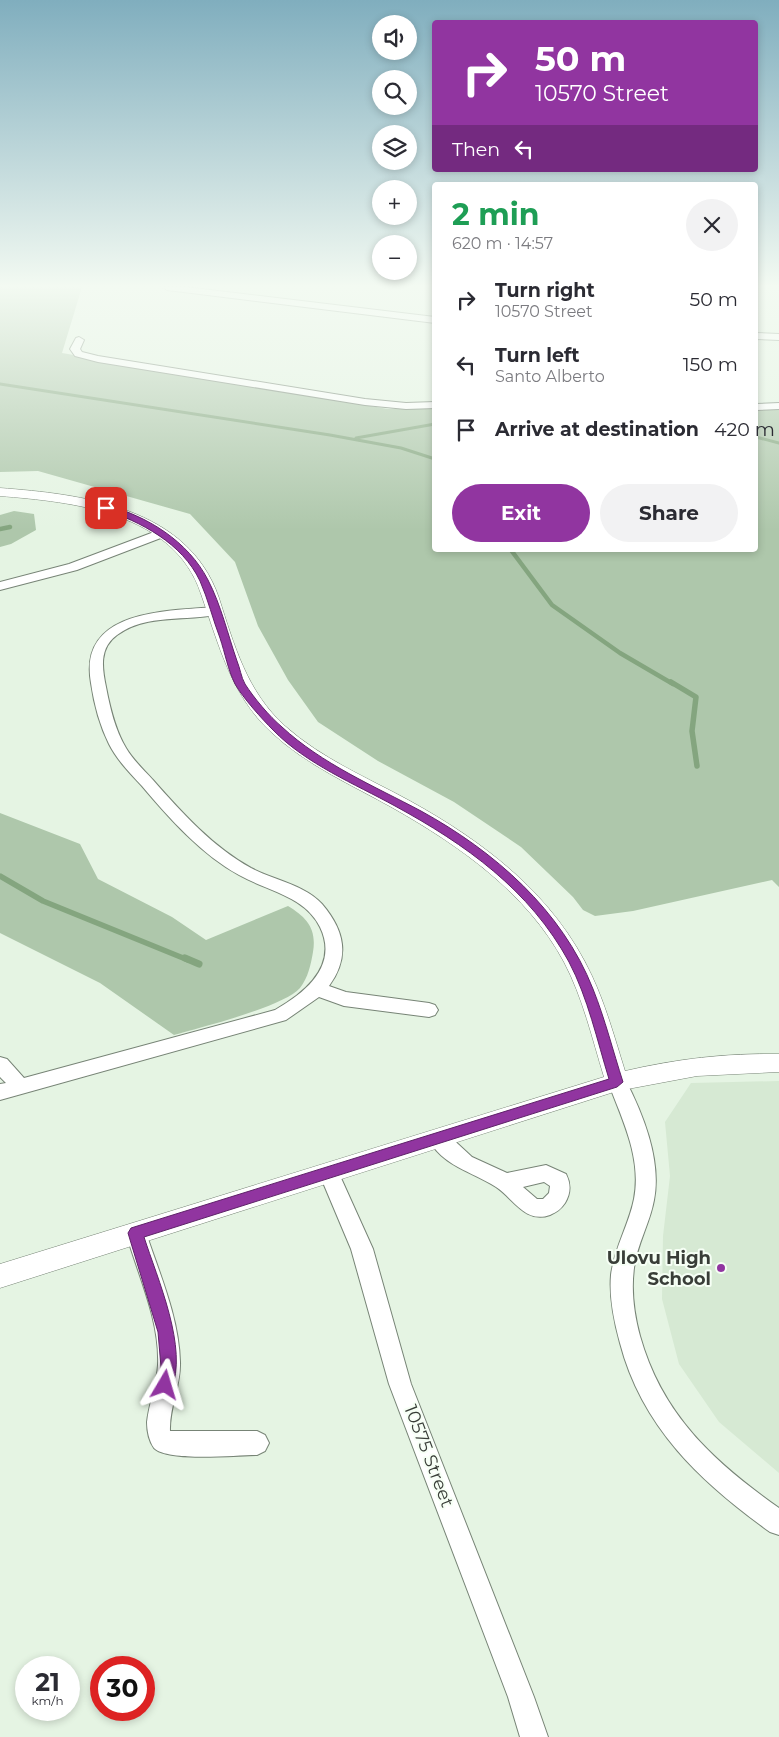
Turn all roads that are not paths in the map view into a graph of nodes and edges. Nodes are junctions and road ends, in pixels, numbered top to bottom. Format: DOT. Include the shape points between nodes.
graph roads {
  1 [pos="159,368"];
  2 [pos="432,405"];
  3 [pos="779,406"];
  4 [pos="758,407"];
  5 [pos="0,492"];
  6 [pos="162,533"];
  7 [pos="0,586"];
  8 [pos="215,611"];
  9 [pos="318,989"];
  10 [pos="429,1010"];
  11 [pos="779,1063"];
  12 [pos="0,1064"];
  13 [pos="617,1082"];
  14 [pos="19,1086"];
  15 [pos="0,1092"];
  16 [pos="438,1138"];
  17 [pos="329,1173"];
  18 [pos="504,1182"];
  19 [pos="136,1233"];
  20 [pos="0,1276"];
  21 [pos="257,1443"];
  22 [pos="779,1523"];
  23 [pos="534,1737"];
  1 -- 2 [label="street" via="365,402"];
  3 -- 4 [label="street"];
  5 -- 6 [label="street" via="43,495 106,508"];
  6 -- 7 [label="street" via="73,567"];
  6 -- 8 [label="street" via="198,571"];
  8 -- 9 [label="street" via="137,622 120,628 101,643 96,658 97,680 109,730 125,758 208,845 255,877 309,902 321,914 334,937 335,949 334,963"];
  8 -- 13 [label="street" via="240,684 278,729 317,759 448,831 478,852 534,904 561,939 587,989"];
  9 -- 10 [label="street" via="344,999"];
  9 -- 14 [label="street" via="280,1015"];
  11 -- 13 [label="street" via="686,1067"];
  12 -- 14 [label="street"];
  13 -- 16 [label="street"];
  13 -- 22 [label="street" via="642,1149 645,1172 644,1198 623,1268 625,1319 632,1357 665,1420 686,1447 744,1499"];
  14 -- 15 [label="street"];
  16 -- 17 [label="street"];
  16 -- 18 [label="street" via="460,1159"];
  17 -- 19 [label="street"];
  17 -- 23 [label="street, 10575 Street" via="362,1248 400,1384 518,1687"];
  19 -- 20 [label="street"];
  19 -- 21 [label="street" via="168,1350 169,1367 159,1422 161,1437 167,1443 177,1444"];
}
